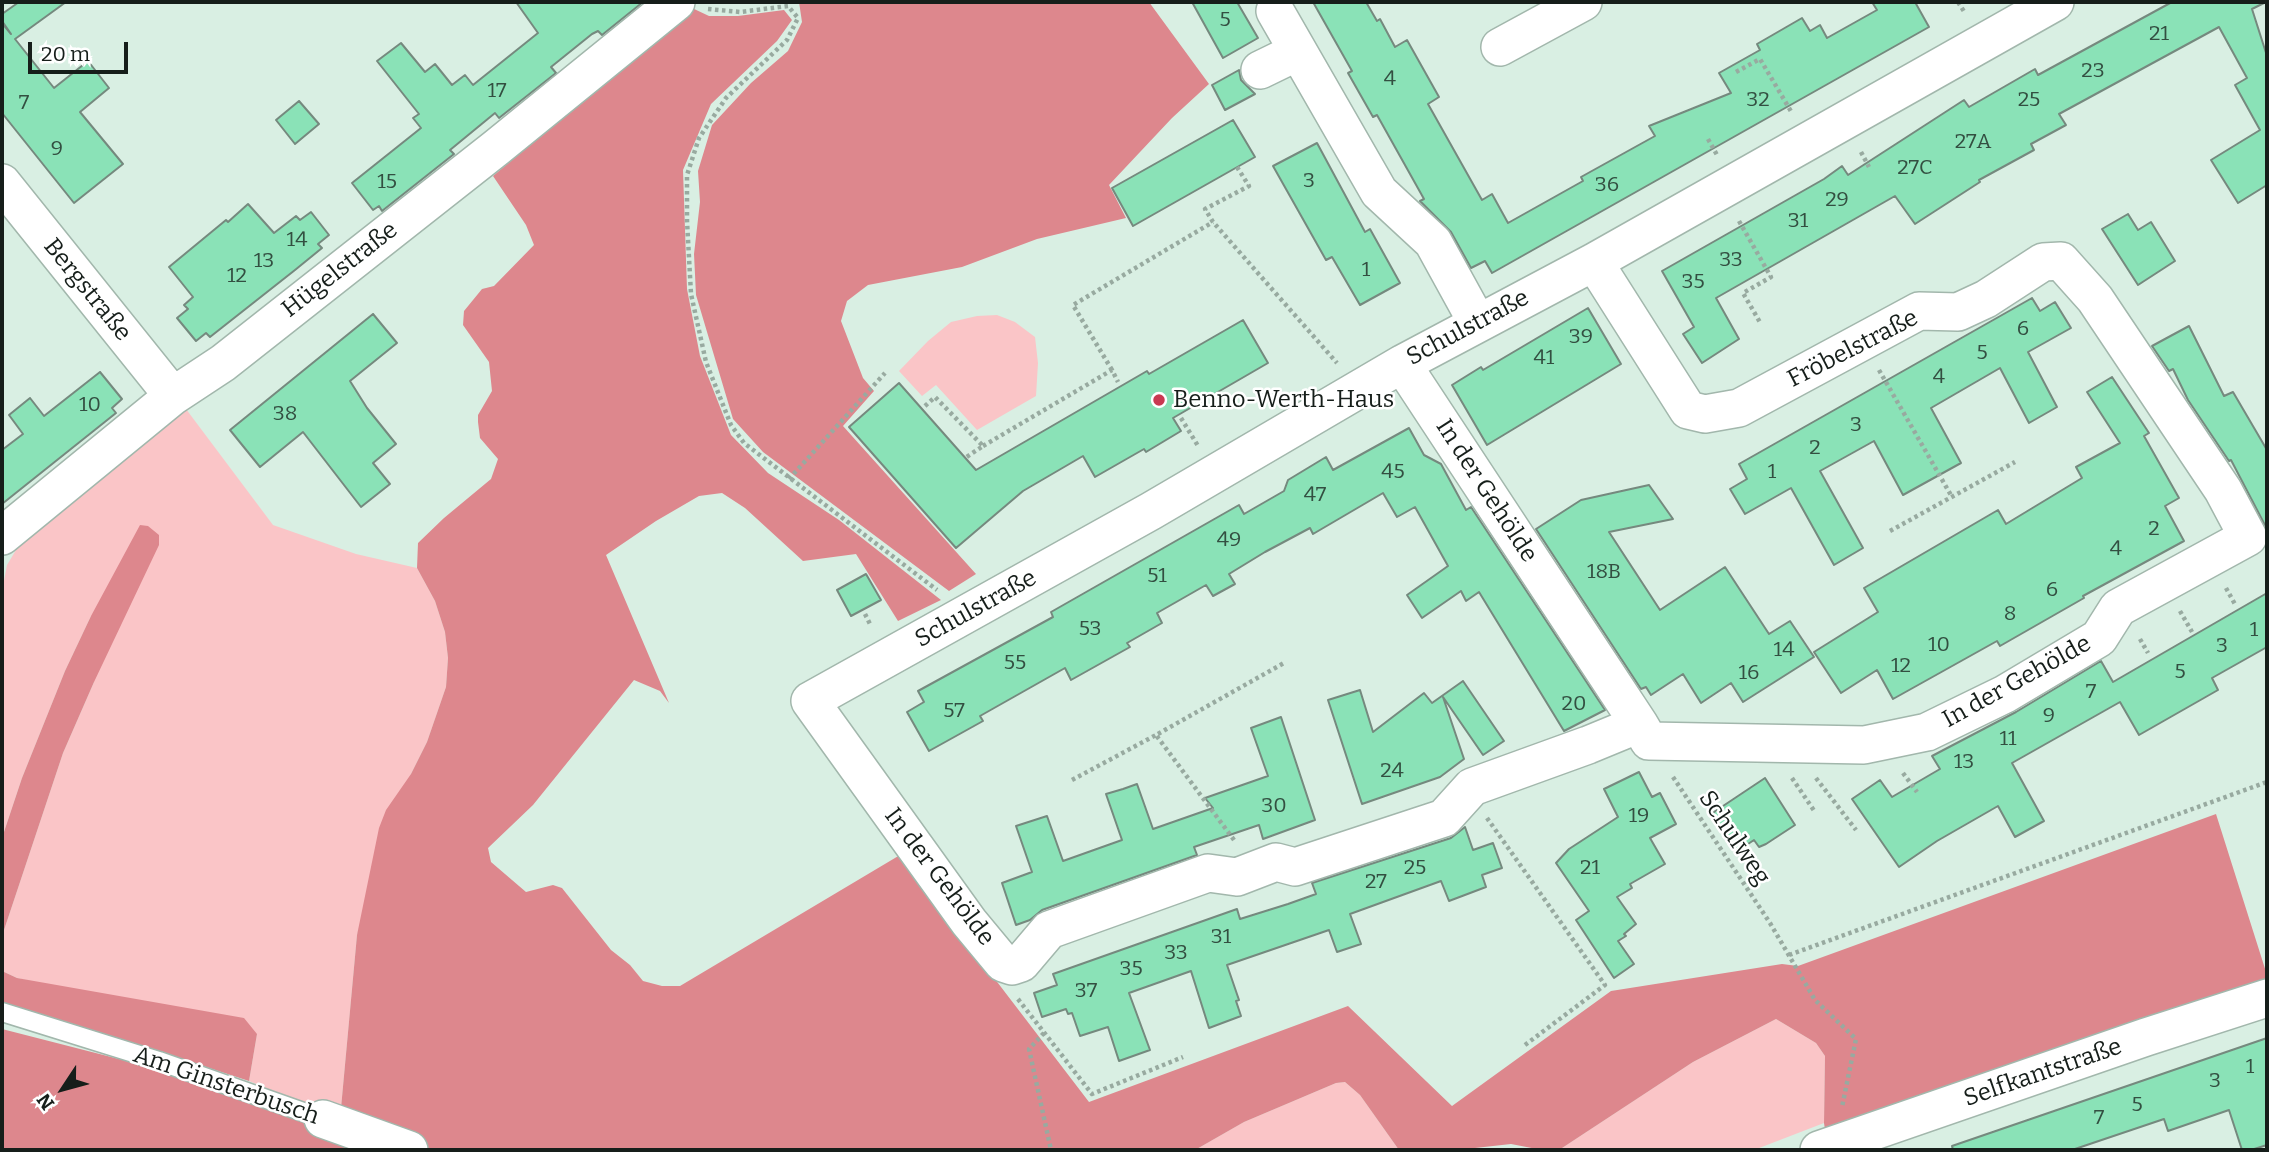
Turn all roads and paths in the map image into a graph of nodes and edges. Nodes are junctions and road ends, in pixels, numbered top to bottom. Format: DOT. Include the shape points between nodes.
graph roads {
  1 [pos="676,2"];
  2 [pos="701,2"];
  3 [pos="1583,2"];
  4 [pos="2056,2"];
  5 [pos="1275,11"];
  6 [pos="1500,47"];
  7 [pos="1297,52"];
  8 [pos="1260,70"];
  9 [pos="1736,72"];
  10 [pos="1808,141"];
  11 [pos="1237,167"];
  12 [pos="2,183"];
  13 [pos="1721,190"];
  14 [pos="1213,222"];
  15 [pos="1594,262"];
  16 [pos="1476,322"];
  17 [pos="1761,324"];
  18 [pos="1317,338"];
  19 [pos="1863,342"];
  20 [pos="1402,364"];
  21 [pos="1112,370"];
  22 [pos="885,373"];
  23 [pos="1118,382"];
  24 [pos="173,396"];
  25 [pos="925,406"];
  26 [pos="983,446"];
  27 [pos="965,458"];
  28 [pos="2015,462"];
  29 [pos="789,479"];
  30 [pos="1952,497"];
  31 [pos="1890,531"];
  32 [pos="2,536"];
  33 [pos="2248,537"];
  34 [pos="958,619"];
  35 [pos="1284,663"];
  36 [pos="810,701"];
  37 [pos="1644,732"];
  38 [pos="1156,735"];
  39 [pos="1803,743"];
  40 [pos="1072,780"];
  41 [pos="2267,782"];
  42 [pos="1478,813"];
  43 [pos="1856,830"];
  44 [pos="1250,872"];
  45 [pos="1789,955"];
  46 [pos="1012,967"];
  47 [pos="2267,998"];
  48 [pos="2,1012"];
  49 [pos="1044,1033"];
  50 [pos="1525,1045"];
  51 [pos="1184,1057"];
  52 [pos="1843,1104"];
  53 [pos="323,1119"];
  54 [pos="409,1150"];
  55 [pos="1051,1150"];
  56 [pos="1819,1150"];
  1 -- 24 [label="street, Hügelstraße" via="223,363"];
  2 -- 29 [label="path" via="709,9 740,12 789,6 798,18 787,40 726,98 699,138 687,176 691,294 706,362 731,425 744,443"];
  3 -- 6 [label="street"];
  4 -- 10 [label="street, Schulstraße"];
  5 -- 7 [label="street"];
  7 -- 8 [label="street"];
  7 -- 16 [label="street" via="1378,192 1433,242"];
  9 -- 10 [label="path" via="1760,59"];
  10 -- 13 [label="street, Schulstraße"];
  11 -- 14 [label="path" via="1249,186 1205,209"];
  12 -- 24 [label="street, Bergstraße"];
  13 -- 15 [label="street, Schulstraße"];
  13 -- 17 [label="path" via="1771,277 1743,293"];
  14 -- 18 [label="path"];
  14 -- 21 [label="path" via="1073,305"];
  15 -- 16 [label="street, Schulstraße"];
  15 -- 19 [label="street, Fröbelstraße" via="1688,410 1705,414 1739,408"];
  16 -- 20 [label="street, Schulstraße"];
  19 -- 30 [label="path"];
  19 -- 33 [label="street, Fröbelstraße" via="1919,311 1958,312 2043,262 2061,261 2095,299 2222,490"];
  20 -- 34 [label="street, Schulstraße"];
  20 -- 37 [label="street, In der Gehölde"];
  21 -- 23 [label="path"];
  21 -- 26 [label="path"];
  22 -- 29 [label="path"];
  24 -- 32 [label="street, Hügelstraße"];
  25 -- 26 [label="path" via="936,397"];
  26 -- 27 [label="path"];
  28 -- 30 [label="path"];
  29 -- 34 [label="path" via="943,594"];
  30 -- 31 [label="path"];
  33 -- 39 [label="street, In der Gehölde" via="2118,608 2099,638 2005,694 1927,732 1864,745"];
  34 -- 36 [label="street, Schulstraße"];
  35 -- 38 [label="path"];
  36 -- 46 [label="street, In der Gehölde" via="969,922 1003,963"];
  37 -- 39 [label="street, In der Gehölde"];
  37 -- 44 [label="street, In der Gehölde" via="1588,745 1472,787 1444,818 1295,867 1276,862"];
  37 -- 45 [label="path, Schulweg"];
  38 -- 40 [label="path"];
  38 -- 44 [label="path" via="1240,848"];
  39 -- 43 [label="path" via="1805,763"];
  41 -- 45 [label="path"];
  42 -- 50 [label="path" via="1489,819 1605,985"];
  44 -- 46 [label="street, In der Gehölde" via="1237,877 1208,873 1049,930 1021,963"];
  45 -- 52 [label="path, Schulweg" via="1815,1000 1856,1039"];
  46 -- 49 [label="path" via="1004,981"];
  47 -- 56 [label="street, Selfkantstraße"];
  48 -- 53 [label="lane, Am Ginsterbusch"];
  49 -- 51 [label="path" via="1092,1094"];
  49 -- 55 [label="path" via="1029,1049"];
  53 -- 54 [label="street, Am Ginsterbusch"];
}
